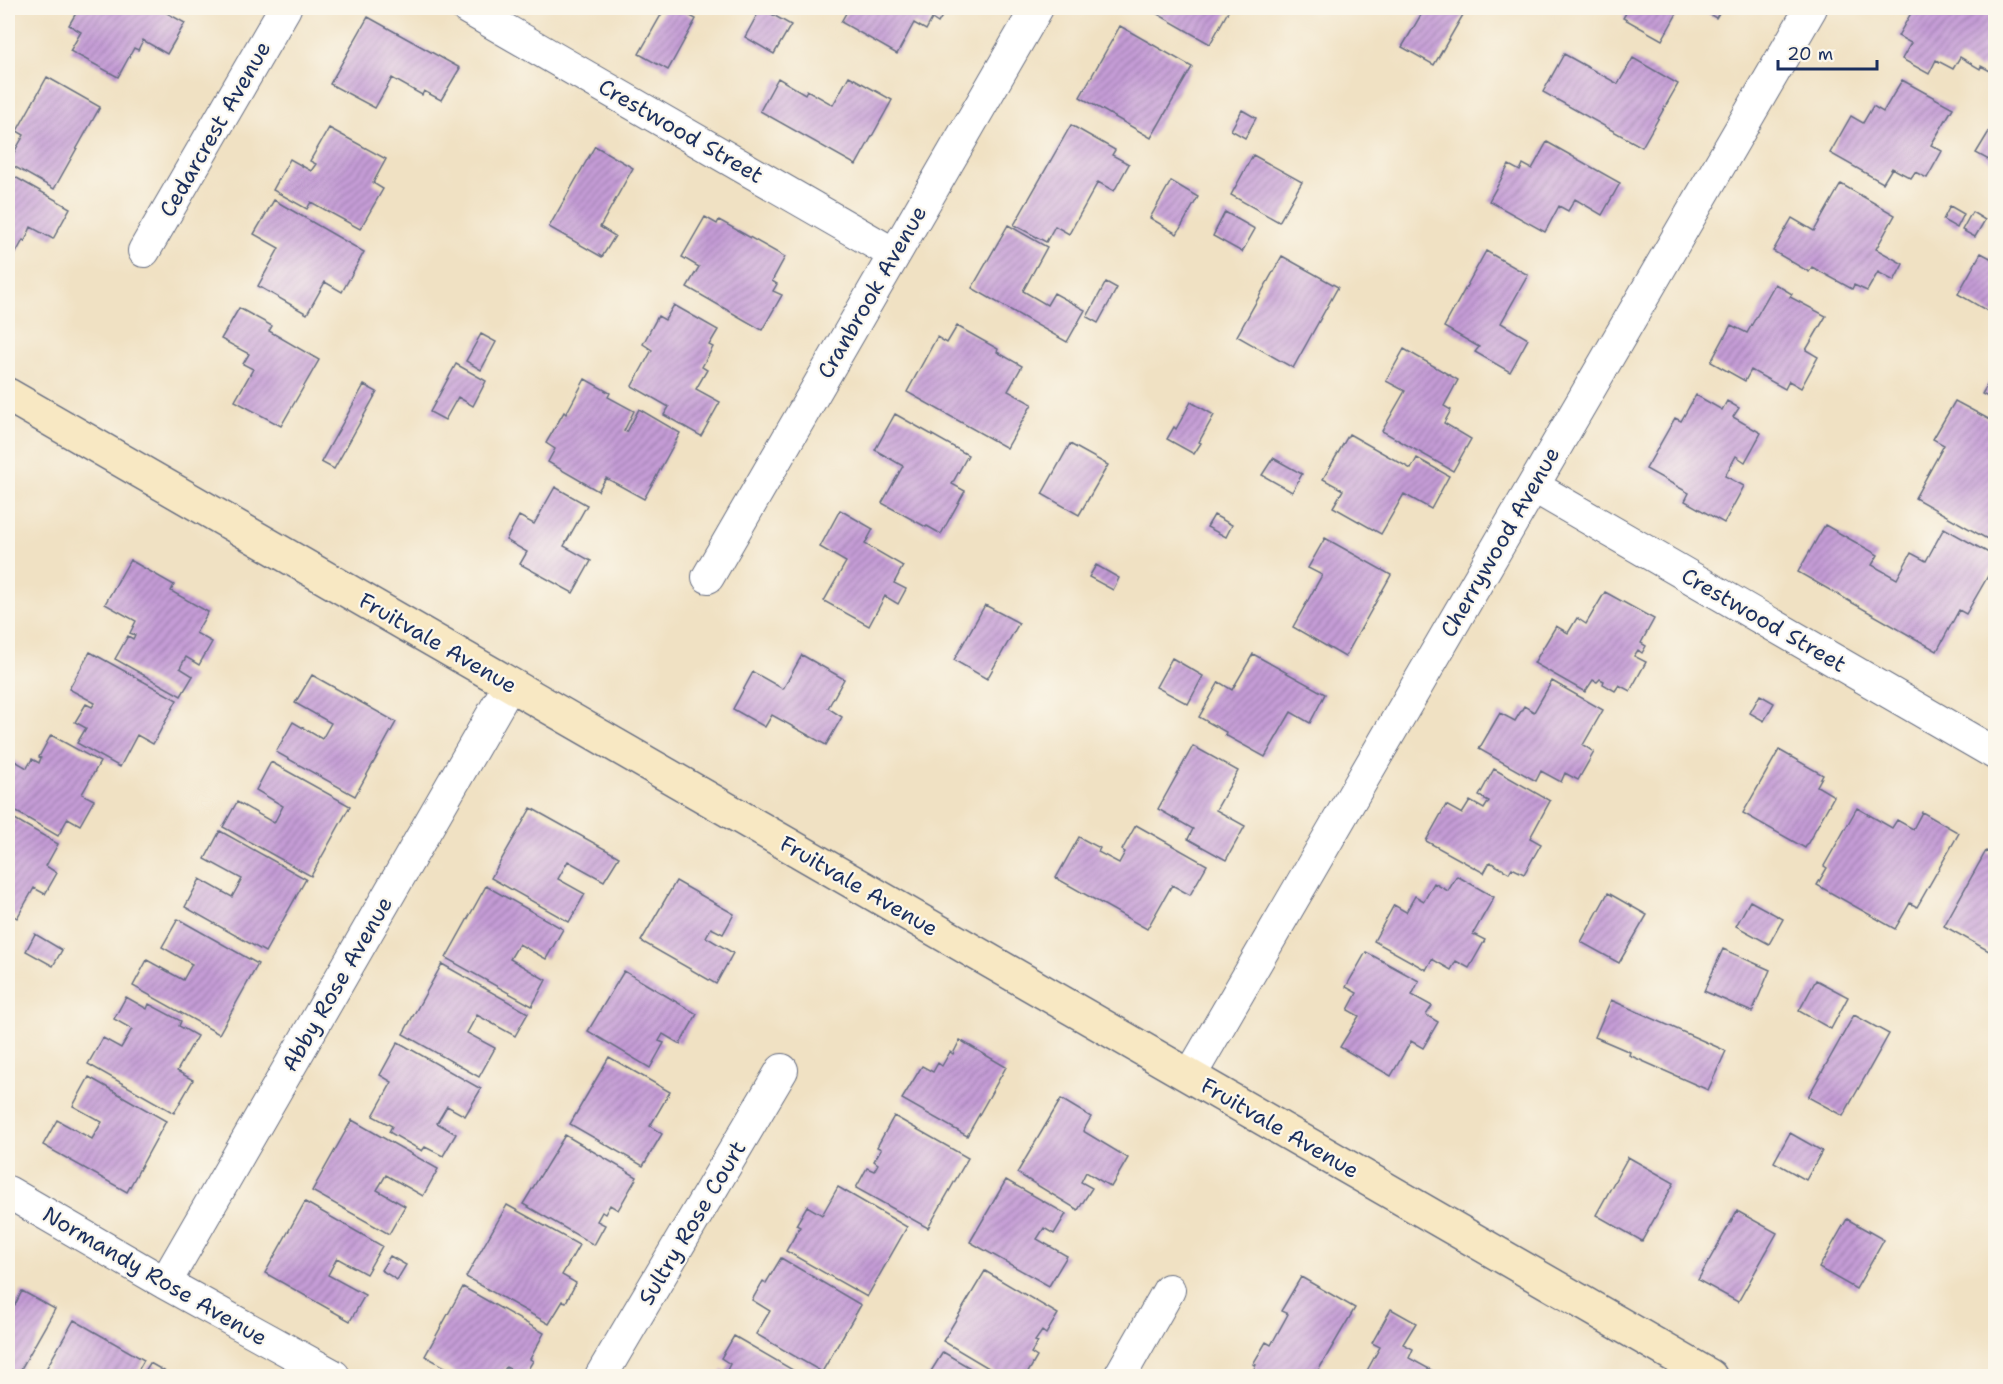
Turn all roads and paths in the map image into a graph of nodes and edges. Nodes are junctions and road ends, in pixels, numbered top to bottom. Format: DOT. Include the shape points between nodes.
graph roads {
  1 [pos="285,8"];
  2 [pos="467,8"];
  3 [pos="1037,8"];
  4 [pos="1811,8"];
  5 [pos="144,251"];
  6 [pos="894,254"];
  7 [pos="8,395"];
  8 [pos="1533,486"];
  9 [pos="708,577"];
  10 [pos="510,684"];
  11 [pos="1993,746"];
  12 [pos="782,1070"];
  13 [pos="1190,1077"];
  14 [pos="8,1192"];
  15 [pos="165,1283"];
  16 [pos="1169,1290"];
  17 [pos="334,1377"];
  18 [pos="601,1377"];
  19 [pos="1120,1377"];
  20 [pos="1710,1377"];
  1 -- 5 [label="street, Cedarcrest Avenue"];
  2 -- 6 [label="street, Crestwood Street"];
  3 -- 6 [label="street, Cranbrook Avenue"];
  4 -- 8 [label="street, Cherrywood Avenue"];
  6 -- 9 [label="street, Cranbrook Avenue"];
  7 -- 10 [label="main road, Fruitvale Avenue"];
  8 -- 11 [label="street, Crestwood Street"];
  8 -- 13 [label="street, Cherrywood Avenue"];
  10 -- 13 [label="main road, Fruitvale Avenue"];
  10 -- 15 [label="street, Abby Rose Avenue"];
  12 -- 18 [label="street, Sultry Rose Court"];
  13 -- 20 [label="main road, Fruitvale Avenue"];
  14 -- 15 [label="street, Normandy Rose Avenue"];
  15 -- 17 [label="street, Normandy Rose Avenue"];
  16 -- 19 [label="street"];
}
